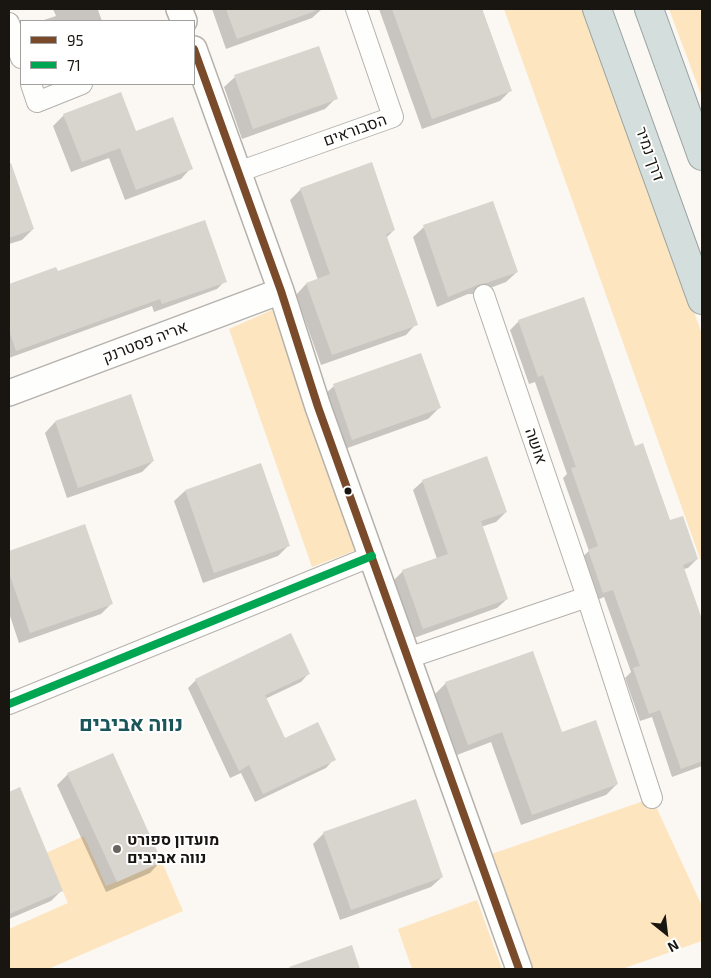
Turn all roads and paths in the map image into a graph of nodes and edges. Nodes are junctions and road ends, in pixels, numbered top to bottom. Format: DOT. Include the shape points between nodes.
graph roads {
  1 [pos="356,9"];
  2 [pos="597,9"];
  3 [pos="649,9"];
  4 [pos="9,23"];
  5 [pos="195,52"];
  6 [pos="20,55"];
  7 [pos="77,85"];
  8 [pos="34,93"];
  9 [pos="702,156"];
  10 [pos="238,172"];
  11 [pos="281,291"];
  12 [pos="484,294"];
  13 [pos="702,300"];
  14 [pos="9,393"];
  15 [pos="372,556"];
  16 [pos="588,597"];
  17 [pos="408,658"];
  18 [pos="9,704"];
  19 [pos="652,798"];
  20 [pos="518,969"];
  1 -- 10 [label="street, הסבוראים" via="393,117"];
  2 -- 13 [label="highway, דרך נמיר"];
  3 -- 9 [label="highway"];
  4 -- 6 [label="street"];
  5 -- 10 [label="street"];
  7 -- 8 [label="street"];
  10 -- 11 [label="street"];
  11 -- 14 [label="street, אריה פסטרנק"];
  11 -- 15 [label="street" via="318,407"];
  12 -- 16 [label="street, אושה"];
  15 -- 17 [label="street"];
  15 -- 18 [label="street"];
  16 -- 17 [label="street"];
  16 -- 19 [label="street, אושה"];
  17 -- 20 [label="street"];
}
